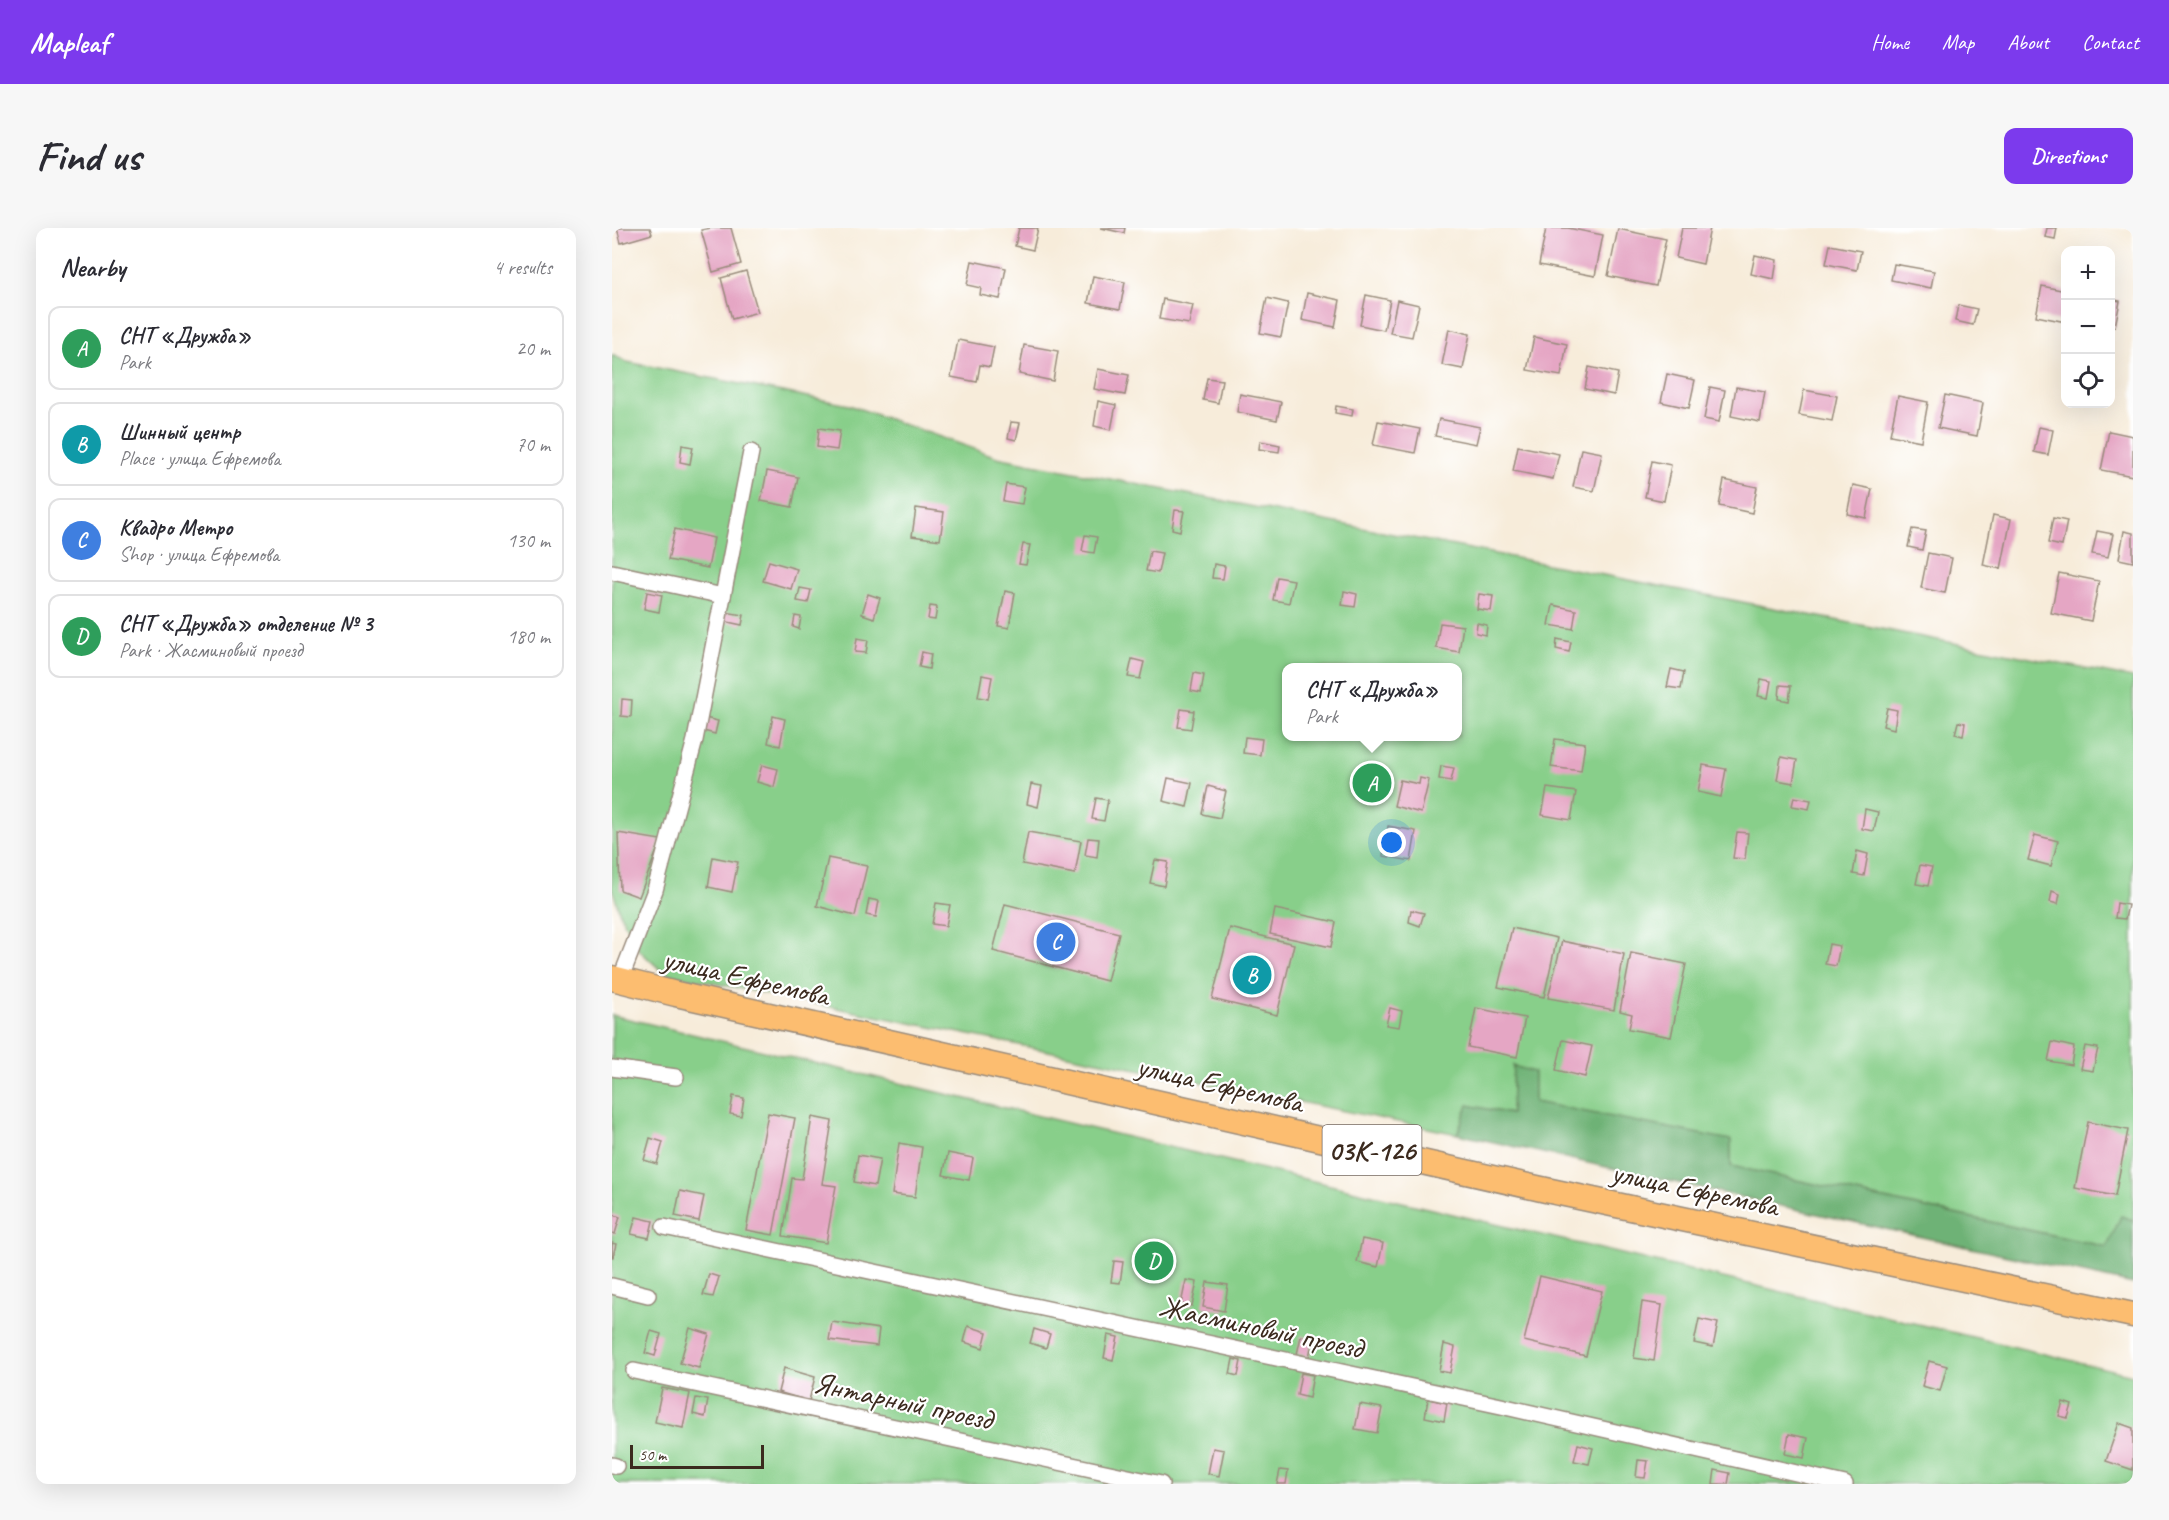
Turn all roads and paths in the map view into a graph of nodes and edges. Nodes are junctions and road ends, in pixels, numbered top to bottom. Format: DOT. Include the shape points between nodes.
graph roads {
  1 [pos="751,452"];
  2 [pos="612,572"];
  3 [pos="723,596"];
  4 [pos="616,979"];
  5 [pos="612,1068"];
  6 [pos="676,1077"];
  7 [pos="664,1227"];
  8 [pos="612,1286"];
  9 [pos="648,1295"];
  10 [pos="2133,1315"];
  11 [pos="634,1371"];
  12 [pos="1161,1484"];
  13 [pos="1845,1484"];
  1 -- 3 [label="street"];
  2 -- 3 [label="street"];
  3 -- 4 [label="street" via="695,740 655,890"];
  4 -- 10 [label="main road, улица Ефремова / 03К-126" via="1546,1190"];
  5 -- 6 [label="street"];
  7 -- 13 [label="street, Жасминовый проезд" via="1478,1401"];
  8 -- 9 [label="street"];
  11 -- 12 [label="street, Янтарный проезд"];
}
